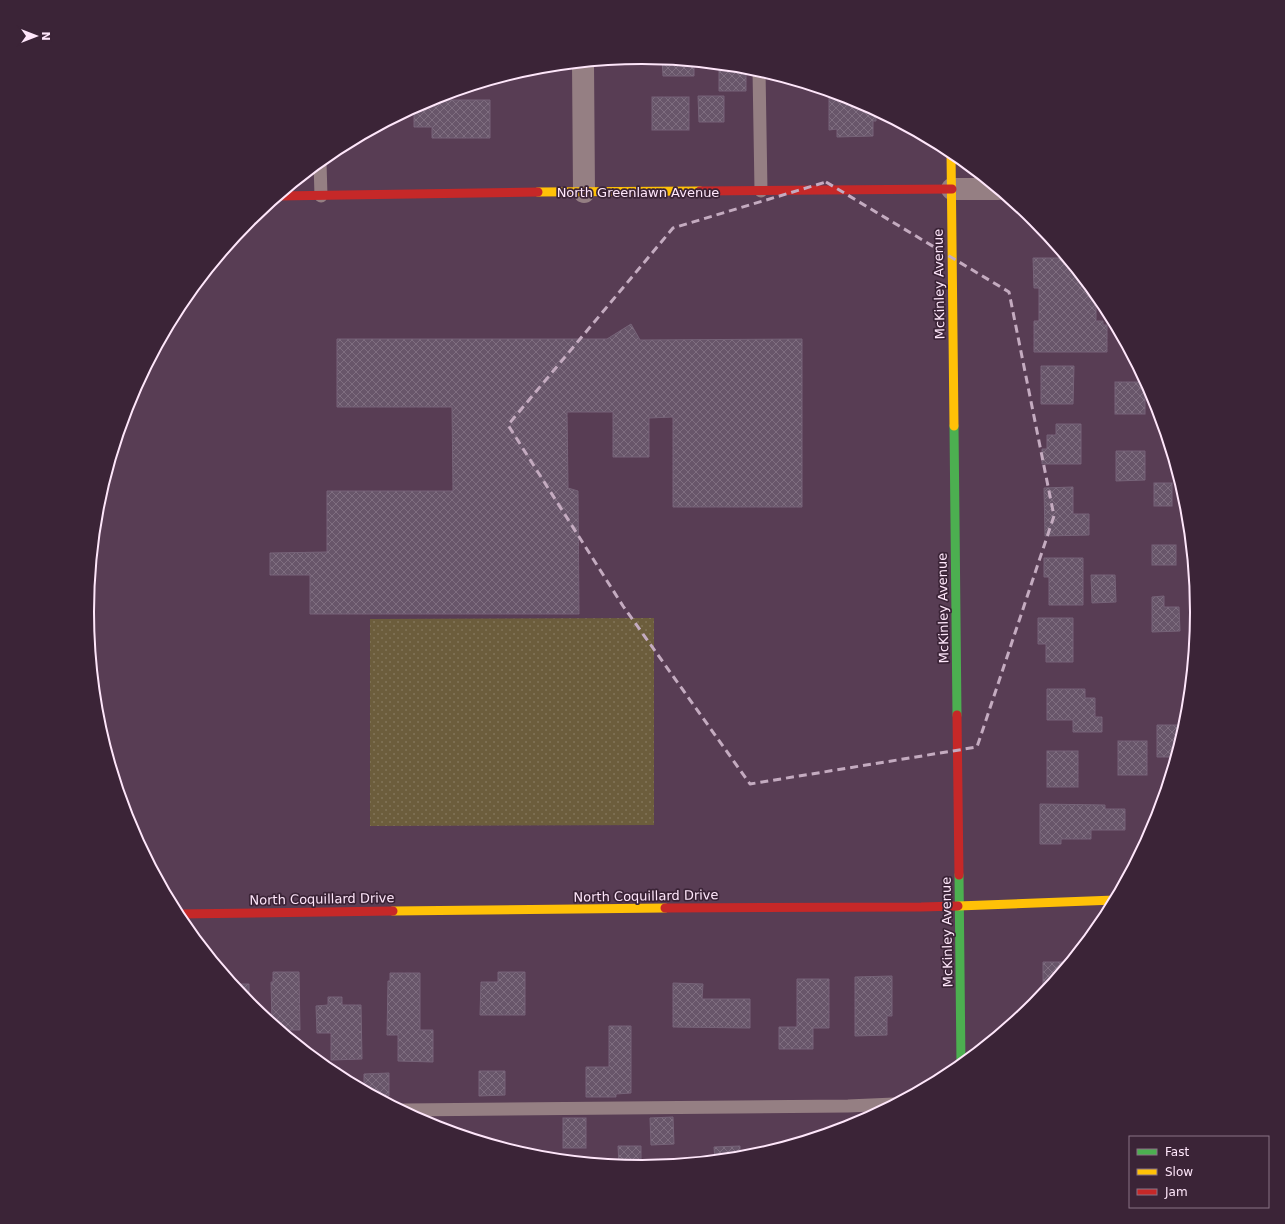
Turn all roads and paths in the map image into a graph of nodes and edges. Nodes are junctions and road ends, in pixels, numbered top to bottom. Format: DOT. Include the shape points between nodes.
graph roads {
  1 [pos="583,68"];
  2 [pos="759,77"];
  3 [pos="951,159"];
  4 [pos="320,169"];
  5 [pos="952,189"];
  6 [pos="991,189"];
  7 [pos="761,191"];
  8 [pos="584,192"];
  9 [pos="286,196"];
  10 [pos="321,196"];
  11 [pos="1108,900"];
  12 [pos="960,906"];
  13 [pos="186,914"];
  14 [pos="961,1058"];
  15 [pos="882,1104"];
  16 [pos="415,1110"];
  1 -- 8 [label="street"];
  2 -- 7 [label="lane"];
  3 -- 5 [label="street, McKinley Avenue"];
  4 -- 10 [label="lane"];
  5 -- 6 [label="street, North Greenlawn Avenue"];
  5 -- 7 [label="street, North Greenlawn Avenue"];
  5 -- 12 [label="street, McKinley Avenue"];
  7 -- 8 [label="street, North Greenlawn Avenue"];
  8 -- 10 [label="street, North Greenlawn Avenue"];
  9 -- 10 [label="street, North Greenlawn Avenue"];
  11 -- 12 [label="street, North Coquillard Drive"];
  12 -- 13 [label="street, North Coquillard Drive"];
  12 -- 14 [label="street, McKinley Avenue"];
  15 -- 16 [label="lane"];
}
